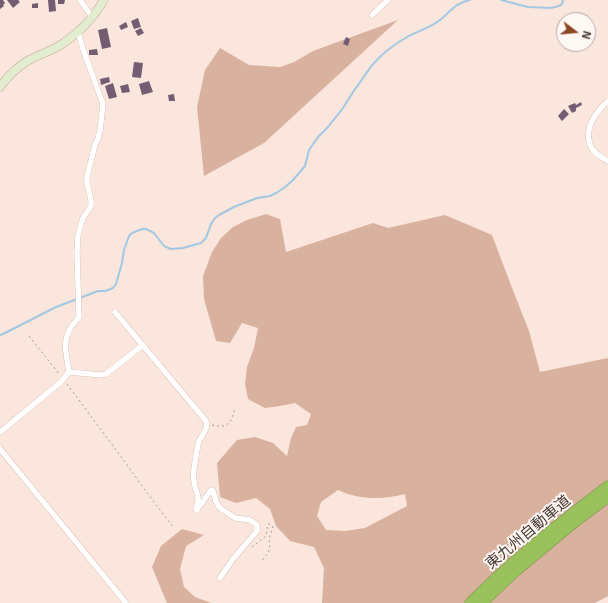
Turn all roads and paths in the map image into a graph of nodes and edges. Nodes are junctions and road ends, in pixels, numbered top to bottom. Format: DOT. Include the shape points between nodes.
graph roads {
  1 [pos="80,0"];
  2 [pos="104,0"];
  3 [pos="388,0"];
  4 [pos="372,15"];
  5 [pos="92,17"];
  6 [pos="78,32"];
  7 [pos="0,87"];
  8 [pos="608,100"];
  9 [pos="608,161"];
  10 [pos="115,312"];
  11 [pos="29,336"];
  12 [pos="143,346"];
  13 [pos="70,372"];
  14 [pos="63,380"];
  15 [pos="235,407"];
  16 [pos="206,421"];
  17 [pos="0,432"];
  18 [pos="0,449"];
  19 [pos="608,486"];
  20 [pos="608,497"];
  21 [pos="174,528"];
  22 [pos="252,546"];
  23 [pos="261,562"];
  24 [pos="220,578"];
  25 [pos="126,603"];
  26 [pos="470,603"];
  27 [pos="482,603"];
  1 -- 5 [label="street"];
  2 -- 5 [label="main road"];
  3 -- 4 [label="street"];
  5 -- 6 [label="main road"];
  6 -- 7 [label="main road" via="62,44 14,70"];
  6 -- 13 [label="street" via="99,93 102,112 100,131 87,177 91,206 83,218 78,235 80,309 79,317 69,329 66,344"];
  8 -- 9 [label="street" via="594,116 589,127 589,140 593,151"];
  10 -- 12 [label="street"];
  11 -- 14 [label="path"];
  12 -- 13 [label="street" via="106,374"];
  12 -- 16 [label="street"];
  13 -- 14 [label="street"];
  14 -- 17 [label="street"];
  14 -- 21 [label="path"];
  15 -- 16 [label="path" via="231,422 226,425 212,425"];
  16 -- 24 [label="street" via="207,427 196,455 194,484 199,496 196,509 211,490 220,508 235,518 250,520 257,525 256,531"];
  18 -- 25 [label="street"];
  19 -- 26 [label="highway, 東九州自動車道" via="524,553"];
  20 -- 27 [label="highway, 東九州自動車道" via="516,570"];
  22 -- 23 [label="path" via="266,536 268,524 272,526 270,548"];
}
